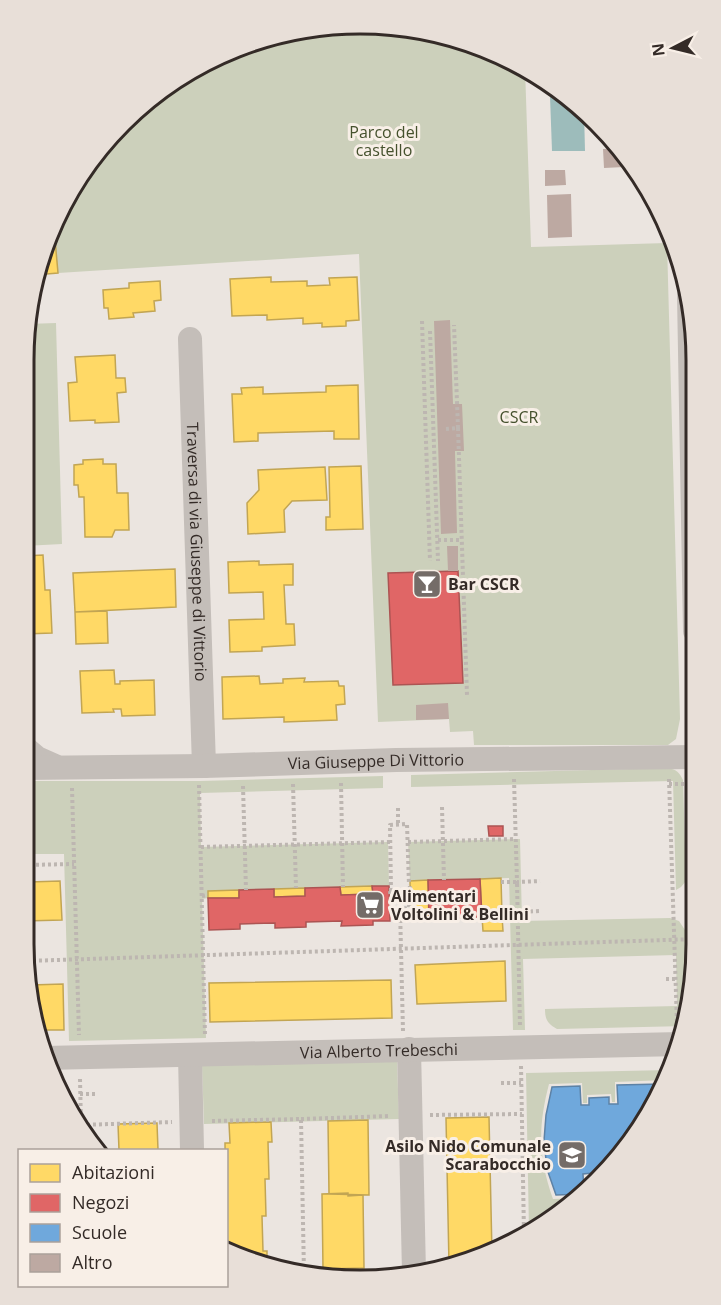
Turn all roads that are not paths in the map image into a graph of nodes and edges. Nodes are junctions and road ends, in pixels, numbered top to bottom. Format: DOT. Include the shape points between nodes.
graph roads {
  1 [pos="190,339"];
  2 [pos="34,755"];
  3 [pos="686,757"];
  4 [pos="201,766"];
  5 [pos="65,767"];
  6 [pos="34,768"];
  7 [pos="670,1044"];
  8 [pos="406,1049"];
  9 [pos="198,1054"];
  10 [pos="55,1058"];
  11 [pos="192,1149"];
  12 [pos="414,1266"];
  1 -- 4 [label="street, Traversa di via Giuseppe di Vittorio"];
  2 -- 5 [label="street"];
  3 -- 4 [label="street, Via Giuseppe Di Vittorio"];
  4 -- 5 [label="street, Via Giuseppe Di Vittorio"];
  5 -- 6 [label="street, Via Giuseppe Di Vittorio"];
  7 -- 8 [label="street, Via Alberto Trebeschi"];
  8 -- 9 [label="street, Via Alberto Trebeschi"];
  8 -- 12 [label="street"];
  9 -- 10 [label="street, Via Alberto Trebeschi"];
  9 -- 11 [label="street"];
}
